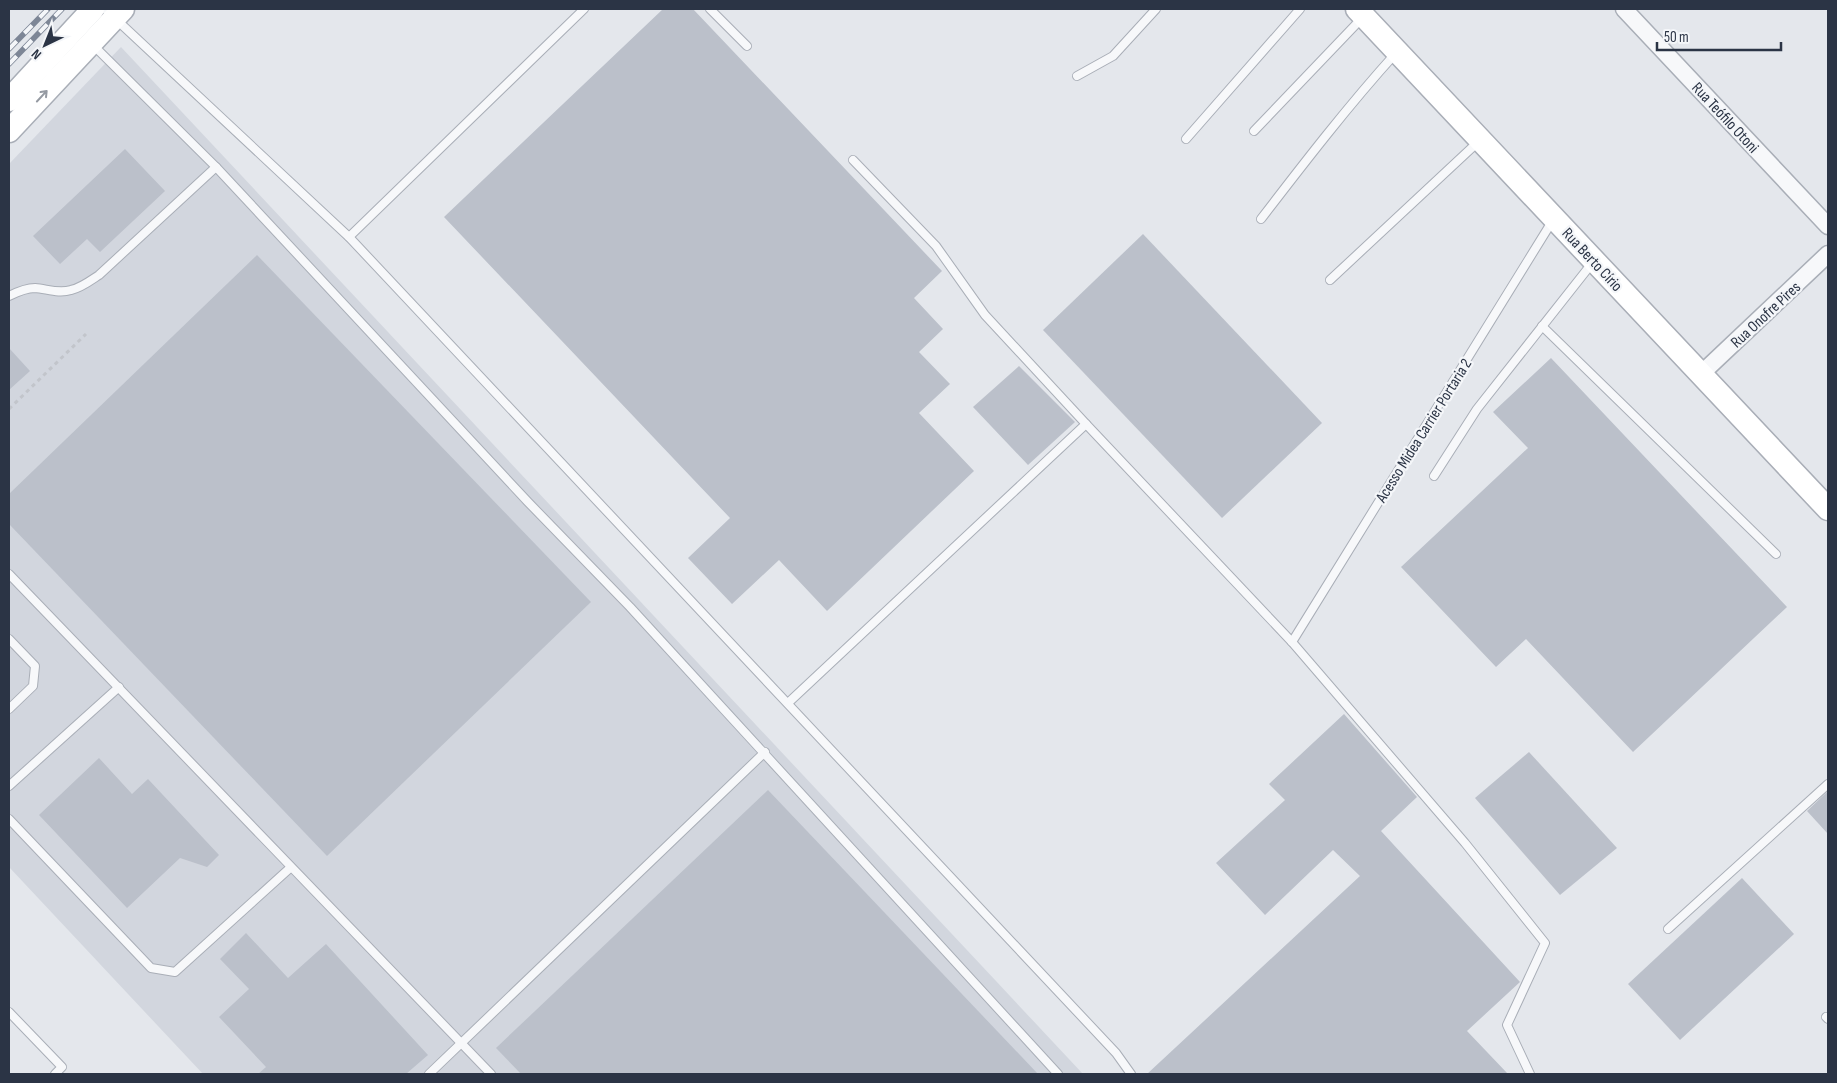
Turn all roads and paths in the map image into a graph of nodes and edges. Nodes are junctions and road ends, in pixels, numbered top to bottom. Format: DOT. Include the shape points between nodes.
graph roads {
  1 [pos="94,9"];
  2 [pos="584,9"];
  3 [pos="710,9"];
  4 [pos="1156,9"];
  5 [pos="1300,9"];
  6 [pos="1624,9"];
  7 [pos="114,11"];
  8 [pos="1365,11"];
  9 [pos="83,36"];
  10 [pos="747,46"];
  11 [pos="1397,52"];
  12 [pos="1076,76"];
  13 [pos="9,100"];
  14 [pos="9,131"];
  15 [pos="1254,132"];
  16 [pos="1186,139"];
  17 [pos="1480,140"];
  18 [pos="853,160"];
  19 [pos="216,167"];
  20 [pos="1554,218"];
  21 [pos="1261,219"];
  22 [pos="1828,226"];
  23 [pos="349,236"];
  24 [pos="1828,254"];
  25 [pos="1594,260"];
  26 [pos="1330,280"];
  27 [pos="9,296"];
  28 [pos="1542,326"];
  29 [pos="86,334"];
  30 [pos="1701,374"];
  31 [pos="9,409"];
  32 [pos="1086,424"];
  33 [pos="1434,476"];
  34 [pos="1828,509"];
  35 [pos="1776,554"];
  36 [pos="9,574"];
  37 [pos="9,639"];
  38 [pos="1292,642"];
  39 [pos="119,687"];
  40 [pos="788,703"];
  41 [pos="9,709"];
  42 [pos="765,752"];
  43 [pos="1828,784"];
  44 [pos="9,786"];
  45 [pos="9,818"];
  46 [pos="290,868"];
  47 [pos="1668,929"];
  48 [pos="9,1012"];
  49 [pos="462,1043"];
  50 [pos="55,1074"];
  51 [pos="429,1074"];
  52 [pos="490,1074"];
  53 [pos="1058,1074"];
  54 [pos="1131,1074"];
  55 [pos="1530,1074"];
  1 -- 9 [label="street"];
  2 -- 23 [label="lane"];
  3 -- 10 [label="lane"];
  4 -- 12 [label="lane" via="1113,56"];
  5 -- 16 [label="lane"];
  6 -- 22 [label="street, Rua Teófilo Otoni"];
  7 -- 9 [label="street"];
  7 -- 23 [label="lane"];
  8 -- 11 [label="street, Rua Berto Círio"];
  8 -- 15 [label="lane"];
  9 -- 13 [label="street"];
  14 -- 9 [label="street, one-way"];
  9 -- 19 [label="lane"];
  11 -- 17 [label="street, Rua Berto Círio"];
  11 -- 21 [label="lane"];
  17 -- 20 [label="street, Rua Berto Círio"];
  17 -- 26 [label="lane"];
  18 -- 32 [label="lane" via="936,246 985,315"];
  19 -- 27 [label="lane" via="86,284 59,292 34,288"];
  19 -- 42 [label="lane"];
  20 -- 25 [label="street, Rua Berto Círio"];
  20 -- 38 [label="lane, Acesso Midea Carrier Portaria 2"];
  23 -- 40 [label="lane"];
  24 -- 30 [label="street, Rua Onofre Pires"];
  25 -- 28 [label="lane"];
  25 -- 30 [label="street, Rua Berto Círio"];
  28 -- 33 [label="lane" via="1477,410"];
  28 -- 35 [label="lane"];
  29 -- 31 [label="path"];
  30 -- 34 [label="street, Rua Berto Círio"];
  32 -- 38 [label="lane"];
  32 -- 40 [label="lane"];
  36 -- 39 [label="lane"];
  37 -- 41 [label="lane" via="35,666 33,686"];
  38 -- 55 [label="lane" via="1465,843 1545,944 1507,1025"];
  39 -- 44 [label="lane"];
  39 -- 46 [label="lane"];
  40 -- 54 [label="lane" via="1116,1053"];
  42 -- 49 [label="lane"];
  42 -- 53 [label="lane"];
  43 -- 47 [label="lane"];
  45 -- 46 [label="lane" via="151,968 175,972"];
  46 -- 49 [label="lane"];
  48 -- 50 [label="lane" via="62,1067"];
  49 -- 51 [label="lane"];
  49 -- 52 [label="lane"];
}
